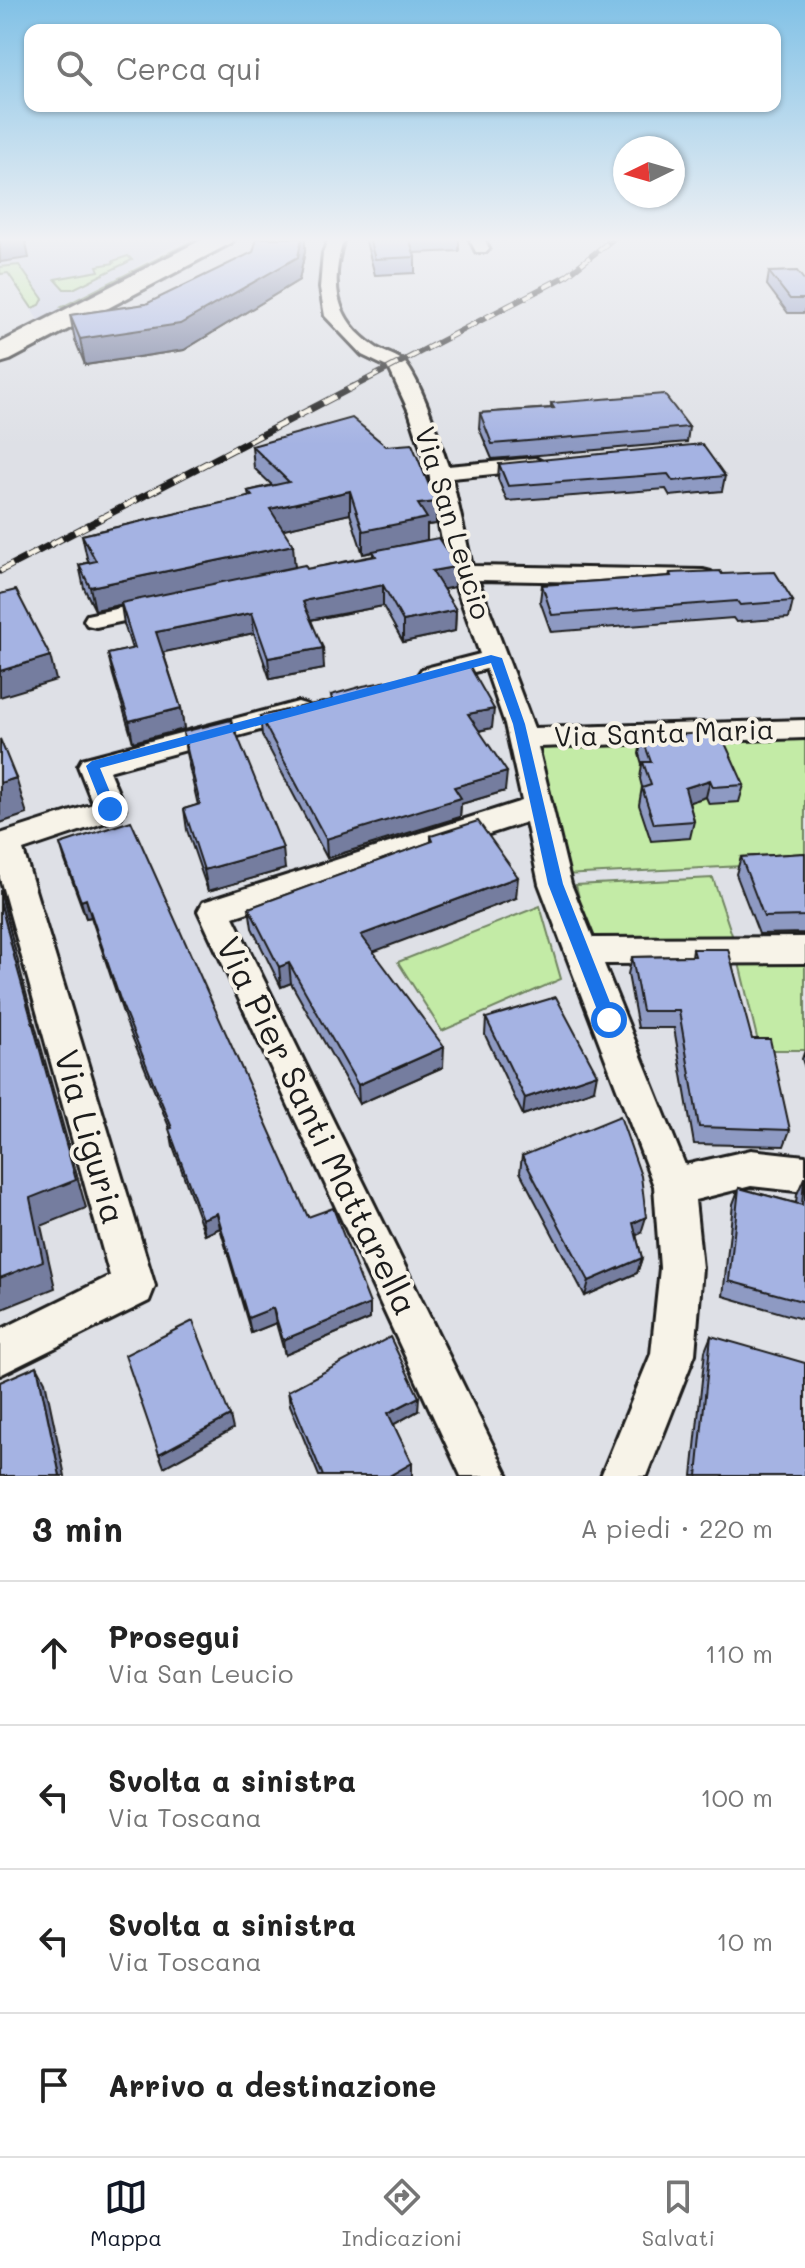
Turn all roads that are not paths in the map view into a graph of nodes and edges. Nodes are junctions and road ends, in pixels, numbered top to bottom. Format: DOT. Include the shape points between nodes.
graph roads {
  1 [pos="91,307"];
  2 [pos="332,307"];
  3 [pos="0,354"];
  4 [pos="550,463"];
  5 [pos="440,473"];
  6 [pos="448,556"];
  7 [pos="729,577"];
  8 [pos="174,604"];
  9 [pos="96,620"];
  10 [pos="496,658"];
  11 [pos="406,682"];
  12 [pos="331,702"];
  13 [pos="805,729"];
  14 [pos="522,738"];
  15 [pos="538,807"];
  16 [pos="3,845"];
  17 [pos="805,950"];
  18 [pos="583,951"];
  19 [pos="805,1174"];
  20 [pos="674,1186"];
  21 [pos="0,1353"];
  22 [pos="485,1476"];
  23 [pos="624,1476"];
  1 -- 3 [label="main road"];
  2 -- 5 [label="street, Via San Leucio" via="345,330 403,373"];
  4 -- 5 [label="street"];
  5 -- 6 [label="street, Via San Leucio"];
  6 -- 7 [label="street"];
  6 -- 10 [label="street, Via San Leucio"];
  8 -- 9 [label="street"];
  10 -- 11 [label="street"];
  10 -- 14 [label="street, Via San Leucio"];
  12 -- 16 [label="street" via="92,766 110,809"];
  13 -- 14 [label="street, Via Santa Maria"];
  14 -- 15 [label="street, Via San Leucio"];
  15 -- 18 [label="street, Via San Leucio" via="555,884"];
  15 -- 22 [label="street, Via Pier Santi Mattarella" via="214,911"];
  16 -- 21 [label="street, Via Liguria" via="134,1286"];
  17 -- 18 [label="street"];
  18 -- 20 [label="street, Via San Leucio"];
  19 -- 20 [label="street" via="751,1168"];
  20 -- 23 [label="street, Via San Leucio" via="681,1268 673,1354"];
}
